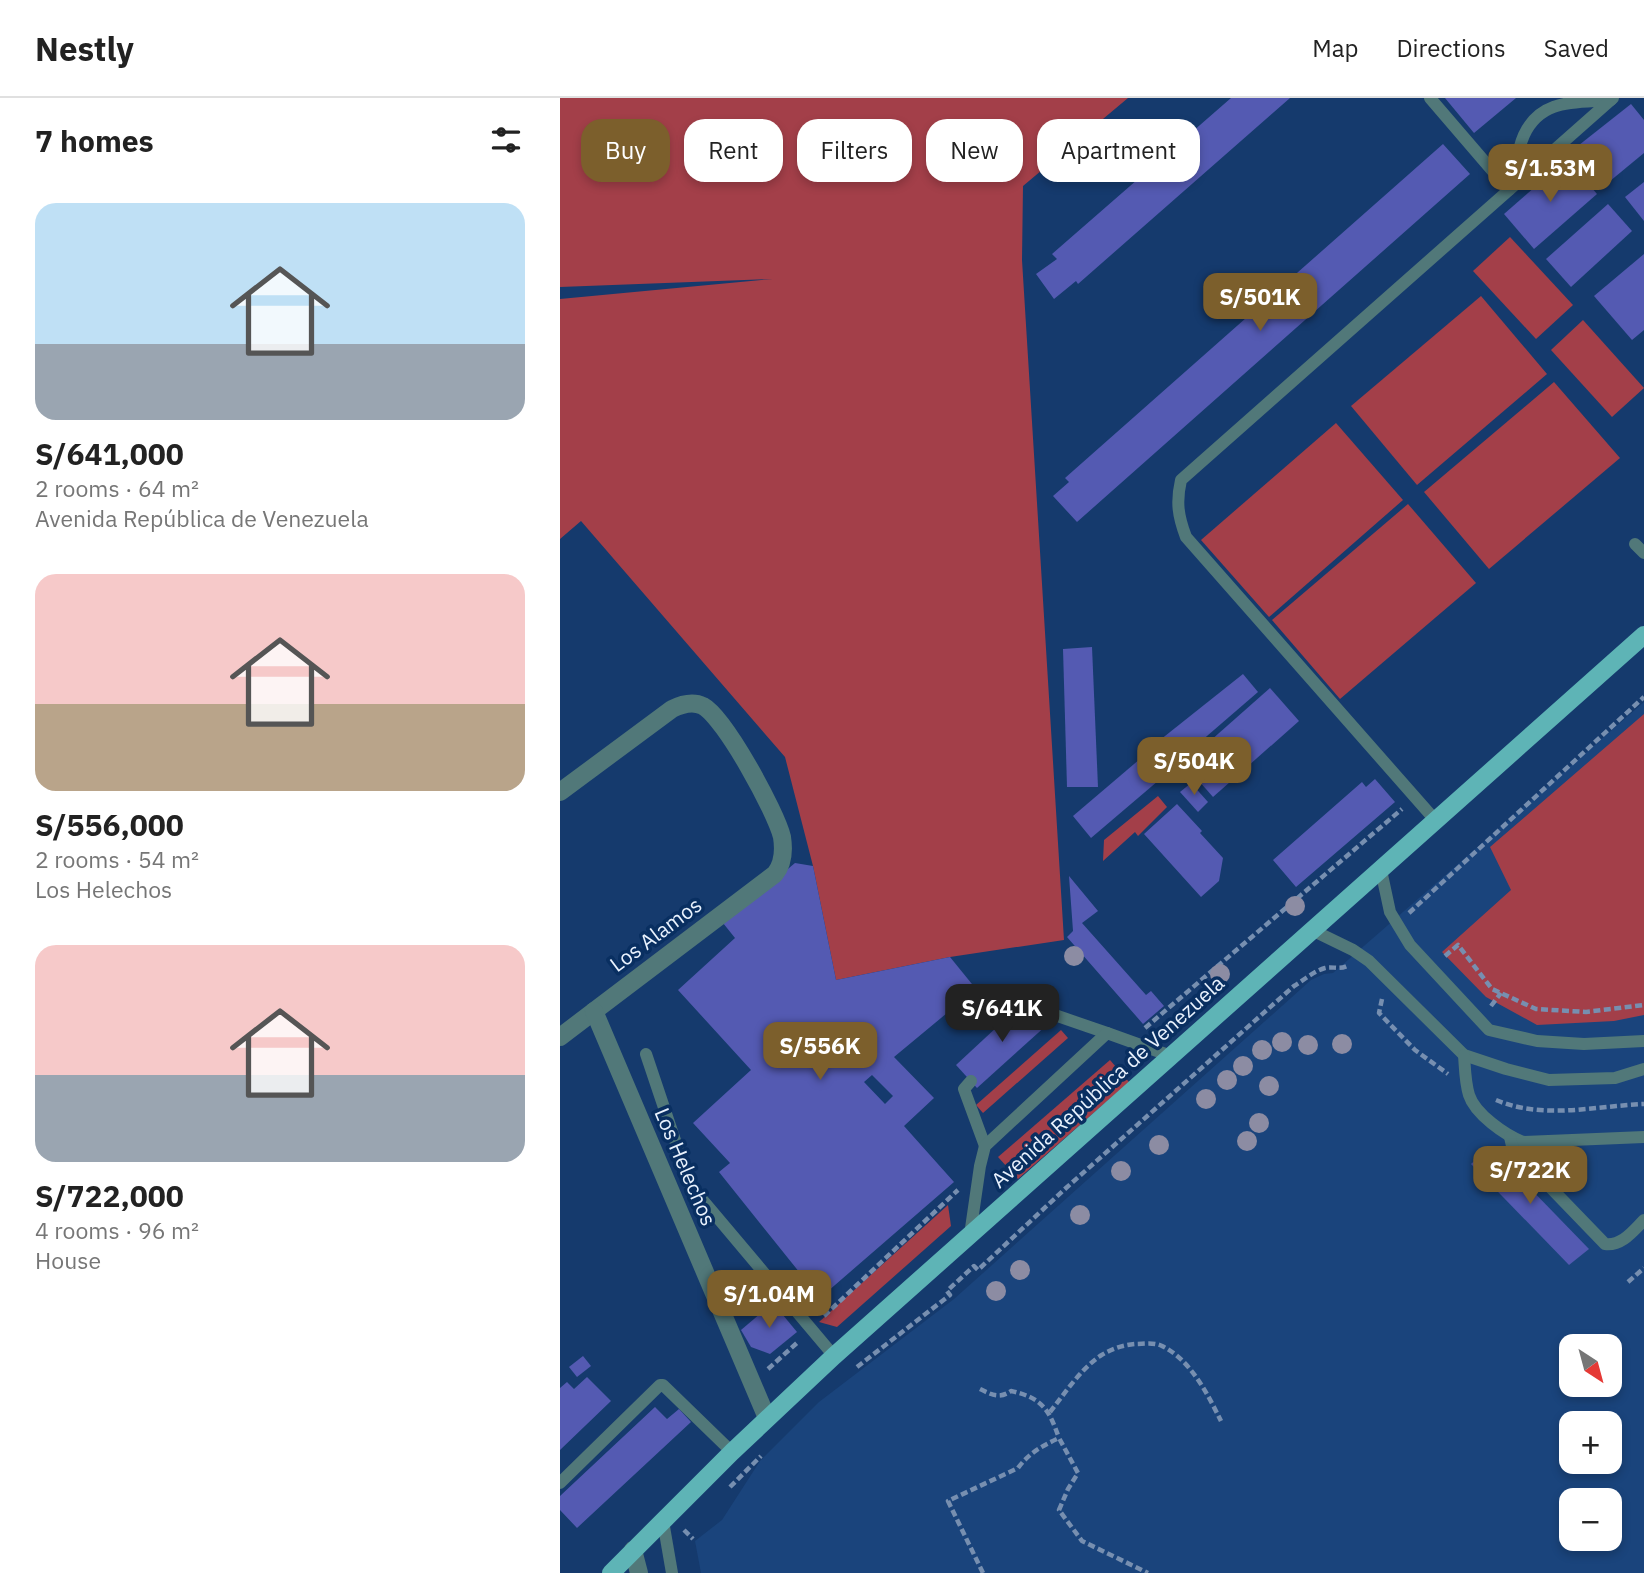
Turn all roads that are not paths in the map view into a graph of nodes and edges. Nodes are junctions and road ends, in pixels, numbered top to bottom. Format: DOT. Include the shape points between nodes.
graph roads {
  1 [pos="1430,98"];
  2 [pos="1611,99"];
  3 [pos="1523,178"];
  4 [pos="1509,190"];
  5 [pos="1644,635"];
  6 [pos="560,792"];
  7 [pos="1436,821"];
  8 [pos="1381,870"];
  9 [pos="1314,930"];
  10 [pos="594,1011"];
  11 [pos="1042,1017"];
  12 [pos="1107,1033"];
  13 [pos="560,1037"];
  14 [pos="1644,1041"];
  15 [pos="646,1054"];
  16 [pos="1464,1055"];
  17 [pos="1171,1056"];
  18 [pos="1644,1069"];
  19 [pos="971,1081"];
  20 [pos="1644,1136"];
  21 [pos="1510,1137"];
  22 [pos="985,1146"];
  23 [pos="1644,1220"];
  24 [pos="970,1235"];
  25 [pos="834,1356"];
  26 [pos="767,1418"];
  27 [pos="732,1452"];
  28 [pos="560,1483"];
  29 [pos="663,1521"];
  30 [pos="634,1550"];
  31 [pos="611,1573"];
  32 [pos="639,1573"];
  33 [pos="672,1573"];
  1 -- 4 [label="lane"];
  2 -- 3 [label="lane"];
  2 -- 3 [label="lane" via="1545,108 1525,132 1517,156"];
  3 -- 4 [label="lane"];
  4 -- 7 [label="lane" via="1181,480 1176,501 1186,537"];
  5 -- 7 [label="main road, Avenida República de Venezuela"];
  6 -- 10 [label="street, Los Alamos" via="672,709 699,704 718,721 761,789 782,845 779,869"];
  7 -- 8 [label="main road, Avenida República de Venezuela"];
  8 -- 9 [label="main road, Avenida República de Venezuela"];
  8 -- 14 [label="lane" via="1390,912 1410,945 1489,1030 1549,1042"];
  9 -- 16 [label="lane" via="1361,956"];
  9 -- 17 [label="main road, Avenida República de Venezuela"];
  10 -- 13 [label="street, Los Alamos"];
  10 -- 26 [label="street, Los Helechos"];
  11 -- 12 [label="lane" via="1049,1013"];
  12 -- 17 [label="lane"];
  12 -- 22 [label="lane"];
  15 -- 25 [label="lane" via="690,1185"];
  16 -- 18 [label="lane" via="1549,1080 1615,1078"];
  16 -- 21 [label="lane" via="1469,1098 1496,1129"];
  17 -- 24 [label="main road, Avenida República de Venezuela"];
  19 -- 22 [label="lane" via="964,1089"];
  20 -- 21 [label="lane" via="1524,1142"];
  21 -- 23 [label="lane" via="1520,1156 1605,1244 1620,1242"];
  22 -- 24 [label="lane"];
  24 -- 25 [label="main road, Avenida República de Venezuela"];
  25 -- 26 [label="main road, Avenida República de Venezuela"];
  26 -- 27 [label="main road, Avenida República de Venezuela"];
  27 -- 28 [label="lane" via="660,1385"];
  27 -- 29 [label="main road, Avenida República de Venezuela"];
  29 -- 30 [label="main road, Avenida República de Venezuela"];
  29 -- 33 [label="lane"];
  30 -- 31 [label="main road, Avenida República de Venezuela"];
  30 -- 32 [label="street"];
}
